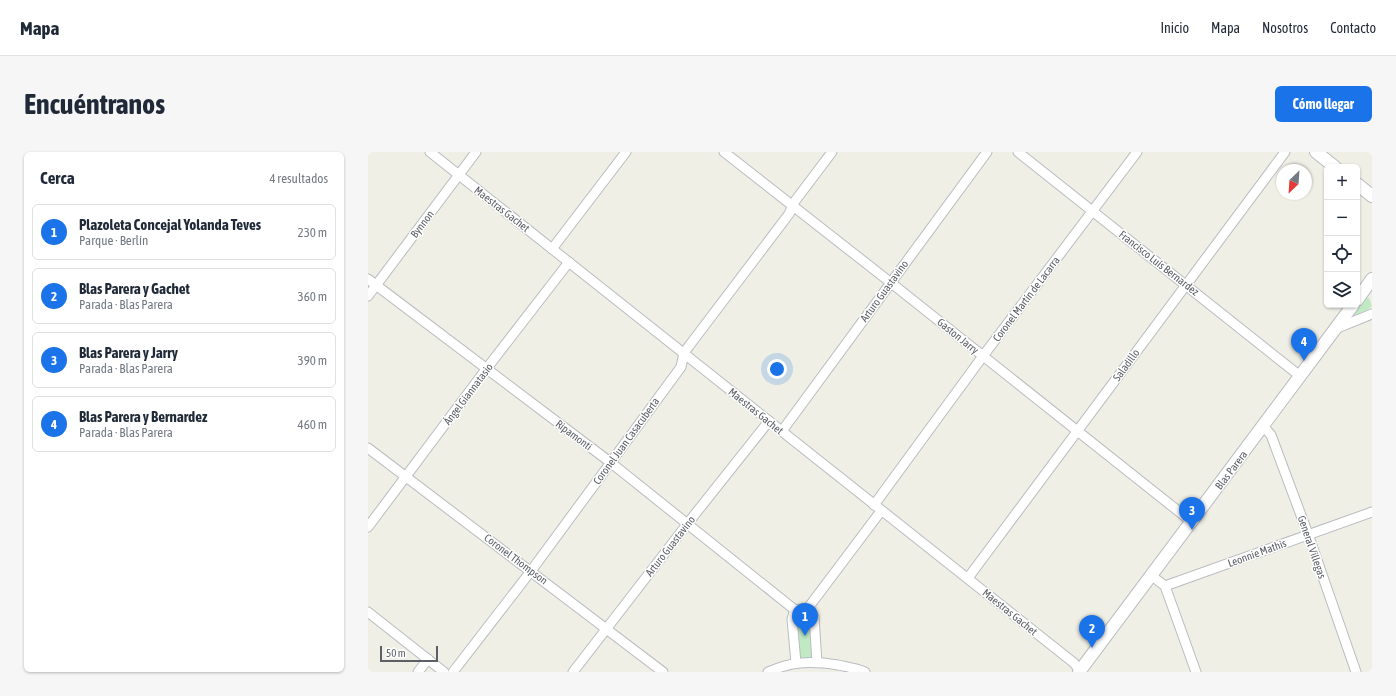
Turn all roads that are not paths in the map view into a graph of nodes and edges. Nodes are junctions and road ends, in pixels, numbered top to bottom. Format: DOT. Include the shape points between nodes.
graph roads {
  1 [pos="430,152"];
  2 [pos="476,152"];
  3 [pos="626,152"];
  4 [pos="724,152"];
  5 [pos="832,152"];
  6 [pos="987,152"];
  7 [pos="1018,152"];
  8 [pos="1137,152"];
  9 [pos="1285,152"];
  10 [pos="1316,152"];
  11 [pos="1331,164"];
  12 [pos="459,175"];
  13 [pos="1360,186"];
  14 [pos="1372,196"];
  15 [pos="792,206"];
  16 [pos="1092,210"];
  17 [pos="552,249"];
  18 [pos="569,262"];
  19 [pos="368,279"];
  20 [pos="890,282"];
  21 [pos="1186,284"];
  22 [pos="1371,284"];
  23 [pos="376,285"];
  24 [pos="368,296"];
  25 [pos="1360,297"];
  26 [pos="1351,308"];
  27 [pos="1372,314"];
  28 [pos="1335,329"];
  29 [pos="684,354"];
  30 [pos="983,356"];
  31 [pos="487,368"];
  32 [pos="1300,376"];
  33 [pos="769,421"];
  34 [pos="1263,426"];
  35 [pos="782,431"];
  36 [pos="1077,431"];
  37 [pos="368,448"];
  38 [pos="610,462"];
  39 [pos="406,476"];
  40 [pos="878,508"];
  41 [pos="1372,512"];
  42 [pos="1192,522"];
  43 [pos="688,523"];
  44 [pos="368,527"];
  45 [pos="1308,534"];
  46 [pos="531,570"];
  47 [pos="1152,576"];
  48 [pos="968,578"];
  49 [pos="1164,586"];
  50 [pos="808,608"];
  51 [pos="795,610"];
  52 [pos="368,612"];
  53 [pos="606,629"];
  54 [pos="428,659"];
  55 [pos="796,663"];
  56 [pos="811,666"];
  57 [pos="418,672"];
  58 [pos="444,672"];
  59 [pos="454,672"];
  60 [pos="573,672"];
  61 [pos="663,672"];
  62 [pos="768,672"];
  63 [pos="865,672"];
  64 [pos="1080,672"];
  65 [pos="1196,672"];
  66 [pos="1356,672"];
  1 -- 12 [label="street, Maestras Gachet"];
  2 -- 12 [label="street, Bynnon"];
  3 -- 17 [label="street"];
  4 -- 15 [label="street, Gaston Jarry"];
  5 -- 15 [label="street, Coronel Juan Casacuberta"];
  6 -- 20 [label="street, Arturo Guastavino"];
  7 -- 16 [label="street, Francisco Luís Bernardez"];
  8 -- 16 [label="street, Coronel Martín de Lacarra"];
  9 -- 21 [label="street, Saladillo"];
  10 -- 11 [label="street"];
  12 -- 17 [label="street, Maestras Gachet"];
  12 -- 23 [label="street, Bynnon"];
  13 -- 14 [label="street"];
  15 -- 20 [label="street, Gaston Jarry"];
  15 -- 29 [label="street, Coronel Juan Casacuberta" via="789,214"];
  16 -- 21 [label="street, Francisco Luís Bernardez"];
  16 -- 30 [label="street, Coronel Martín de Lacarra"];
  17 -- 18 [label="street, Maestras Gachet"];
  18 -- 29 [label="street, Maestras Gachet"];
  18 -- 31 [label="street, Ángel Giannatasio"];
  19 -- 23 [label="street, Ripamonti"];
  20 -- 30 [label="street, Gaston Jarry"];
  20 -- 35 [label="street, Arturo Guastavino"];
  21 -- 32 [label="street, Francisco Luís Bernardez"];
  21 -- 36 [label="street, Saladillo"];
  22 -- 25 [label="street"];
  23 -- 24 [label="street, Bynnon"];
  23 -- 31 [label="street, Ripamonti"];
  26 -- 28 [label="street, Blas Parera"];
  27 -- 28 [label="street"];
  28 -- 32 [label="street, Blas Parera"];
  29 -- 33 [label="street, Maestras Gachet"];
  29 -- 38 [label="street, Coronel Juan Casacuberta" via="681,367"];
  30 -- 36 [label="street, Gaston Jarry"];
  30 -- 40 [label="street, Coronel Martín de Lacarra"];
  31 -- 38 [label="street, Ripamonti"];
  31 -- 39 [label="street, Ángel Giannatasio"];
  32 -- 34 [label="street, Blas Parera"];
  33 -- 35 [label="street, Maestras Gachet"];
  33 -- 43 [label="street, Arturo Guastavino"];
  34 -- 42 [label="street, Blas Parera"];
  34 -- 45 [label="street, General Villegas" via="1271,435"];
  35 -- 40 [label="street, Maestras Gachet"];
  36 -- 42 [label="street, Gaston Jarry"];
  36 -- 48 [label="street, Saladillo"];
  37 -- 39 [label="street, Coronel Thompson"];
  38 -- 43 [label="street, Ripamonti"];
  38 -- 46 [label="street, Coronel Juan Casacuberta"];
  39 -- 44 [label="street, Ángel Giannatasio"];
  39 -- 46 [label="street, Coronel Thompson"];
  40 -- 48 [label="street, Maestras Gachet"];
  40 -- 50 [label="street, Coronel Martín de Lacarra"];
  41 -- 45 [label="street, Leonnie Mathis"];
  42 -- 47 [label="street, Blas Parera"];
  43 -- 51 [label="street, Ripamonti"];
  43 -- 53 [label="street, Arturo Guastavino"];
  45 -- 49 [label="street, Leonnie Mathis"];
  45 -- 66 [label="street, General Villegas"];
  46 -- 53 [label="street, Coronel Thompson"];
  46 -- 59 [label="street, Coronel Juan Casacuberta"];
  47 -- 49 [label="street"];
  47 -- 64 [label="street, Blas Parera"];
  48 -- 64 [label="street, Maestras Gachet" via="1074,663"];
  49 -- 65 [label="street"];
  50 -- 51 [label="street"];
  50 -- 56 [label="street" via="814,618"];
  51 -- 55 [label="street" via="792,619"];
  52 -- 54 [label="street"];
  53 -- 60 [label="street, Arturo Guastavino"];
  53 -- 61 [label="street, Coronel Thompson"];
  54 -- 57 [label="street"];
  54 -- 58 [label="street"];
  55 -- 56 [label="street"];
  55 -- 62 [label="street"];
  56 -- 63 [label="street" via="844,666"];
}
